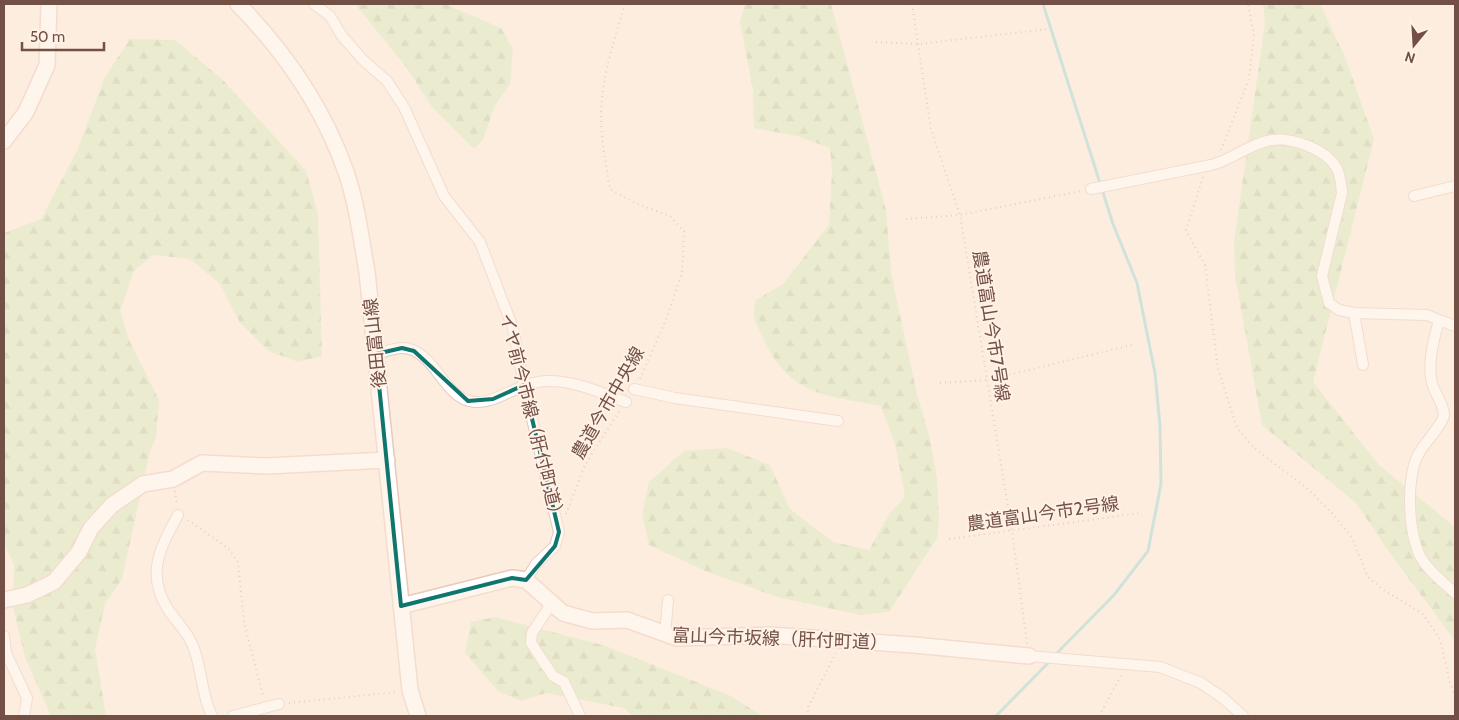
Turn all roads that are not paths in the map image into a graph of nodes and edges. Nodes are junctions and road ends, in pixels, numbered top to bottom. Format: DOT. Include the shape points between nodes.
graph roads {
  1 [pos="48,4"];
  2 [pos="238,4"];
  3 [pos="314,4"];
  4 [pos="4,142"];
  5 [pos="1455,186"];
  6 [pos="1091,189"];
  7 [pos="1414,196"];
  8 [pos="1354,313"];
  9 [pos="1440,320"];
  10 [pos="1455,326"];
  11 [pos="376,354"];
  12 [pos="1363,365"];
  13 [pos="524,385"];
  14 [pos="634,389"];
  15 [pos="626,402"];
  16 [pos="838,421"];
  17 [pos="387,460"];
  18 [pos="178,515"];
  19 [pos="526,580"];
  20 [pos="1455,593"];
  21 [pos="4,598"];
  22 [pos="668,600"];
  23 [pos="4,604"];
  24 [pos="551,604"];
  25 [pos="401,606"];
  26 [pos="665,635"];
  27 [pos="4,636"];
  28 [pos="1036,657"];
  29 [pos="278,704"];
  30 [pos="24,716"];
  31 [pos="212,716"];
  32 [pos="233,716"];
  33 [pos="418,716"];
  34 [pos="580,716"];
  35 [pos="1243,716"];
  1 -- 4 [label="street" via="47,65 26,112"];
  2 -- 11 [label="street, 後田富山線" via="301,81 346,171 366,264"];
  3 -- 13 [label="street, イヤ前今市線（肝付町道）" via="330,16 363,60 387,81 404,108 444,196 480,242 513,328"];
  5 -- 7 [label="street"];
  6 -- 8 [label="street" via="1211,165 1272,140 1289,141 1322,153 1336,166 1342,193 1322,276 1329,303 1339,310"];
  8 -- 9 [label="street" via="1428,315"];
  8 -- 12 [label="street"];
  9 -- 10 [label="street"];
  9 -- 20 [label="street" via="1433,341 1432,383 1444,414 1443,422 1430,435 1418,455 1412,475 1411,516 1420,554 1431,571"];
  11 -- 13 [label="street" via="402,348 414,351 454,392 468,401 492,399"];
  11 -- 17 [label="street, 後田富山線"];
  13 -- 15 [label="street" via="540,381 558,382 589,388"];
  13 -- 19 [label="street, イヤ前今市線（肝付町道）" via="559,532 555,546 536,564"];
  14 -- 16 [label="street" via="675,398"];
  17 -- 21 [label="street" via="266,466 202,463 173,479 143,484 112,505 91,528 79,552 54,582 27,595"];
  17 -- 25 [label="street, 後田富山線"];
  18 -- 31 [label="street" via="164,540 156,574 168,609 193,646"];
  19 -- 24 [label="street, 富山今市坂線（肝付町道）"];
  19 -- 25 [label="street" via="512,578"];
  21 -- 23 [label="street"];
  22 -- 26 [label="street"];
  24 -- 26 [label="street, 富山今市坂線（肝付町道）" via="577,618 627,620"];
  24 -- 34 [label="street" via="532,633 532,643 553,676 564,682"];
  25 -- 33 [label="street, 後田富山線" via="410,690"];
  26 -- 28 [label="street, 富山今市坂線（肝付町道）" via="677,638 769,636"];
  27 -- 30 [label="street" via="6,654 27,698"];
  28 -- 35 [label="street" via="1160,667 1201,683"];
  29 -- 32 [label="street"];
}
